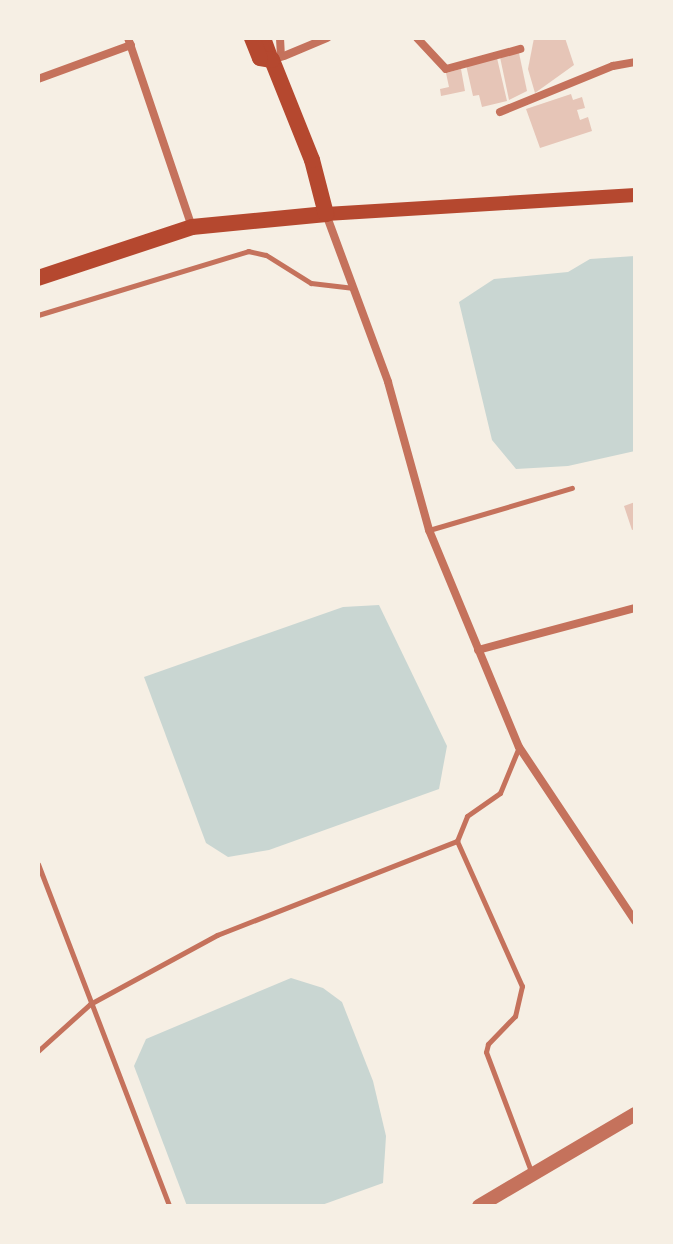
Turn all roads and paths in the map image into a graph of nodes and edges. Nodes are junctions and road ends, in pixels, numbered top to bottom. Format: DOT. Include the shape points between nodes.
graph roads {
  1 [pos="252,38"];
  2 [pos="264,38"];
  3 [pos="280,38"];
  4 [pos="327,38"];
  5 [pos="417,38"];
  6 [pos="130,42"];
  7 [pos="520,49"];
  8 [pos="278,58"];
  9 [pos="635,62"];
  10 [pos="38,79"];
  11 [pos="500,112"];
  12 [pos="635,195"];
  13 [pos="326,214"];
  14 [pos="192,227"];
  15 [pos="38,278"];
  16 [pos="355,288"];
  17 [pos="38,315"];
  18 [pos="572,488"];
  19 [pos="429,530"];
  20 [pos="635,608"];
  21 [pos="478,650"];
  22 [pos="519,747"];
  23 [pos="457,841"];
  24 [pos="38,864"];
  25 [pos="635,921"];
  26 [pos="90,1004"];
  27 [pos="38,1051"];
  28 [pos="635,1114"];
  29 [pos="533,1176"];
  30 [pos="169,1206"];
  31 [pos="479,1206"];
  1 -- 8 [label="main road" via="260,58"];
  2 -- 8 [label="main road"];
  3 -- 8 [label="street"];
  4 -- 8 [label="street"];
  5 -- 7 [label="street" via="446,69"];
  6 -- 10 [label="street"];
  6 -- 14 [label="street"];
  8 -- 13 [label="main road"];
  9 -- 11 [label="street"];
  12 -- 13 [label="main road"];
  13 -- 14 [label="main road"];
  13 -- 16 [label="street"];
  14 -- 15 [label="main road"];
  16 -- 17 [label="lane" via="311,283 266,255 248,251"];
  16 -- 19 [label="street" via="388,382"];
  18 -- 19 [label="lane"];
  19 -- 21 [label="street"];
  20 -- 21 [label="street"];
  21 -- 22 [label="street"];
  22 -- 23 [label="lane" via="500,793 467,816"];
  22 -- 25 [label="street"];
  23 -- 26 [label="lane" via="217,935"];
  23 -- 29 [label="lane" via="522,986 515,1016 486,1052"];
  24 -- 26 [label="lane"];
  26 -- 27 [label="lane"];
  26 -- 30 [label="lane"];
  28 -- 29 [label="street"];
  29 -- 31 [label="street"];
}
